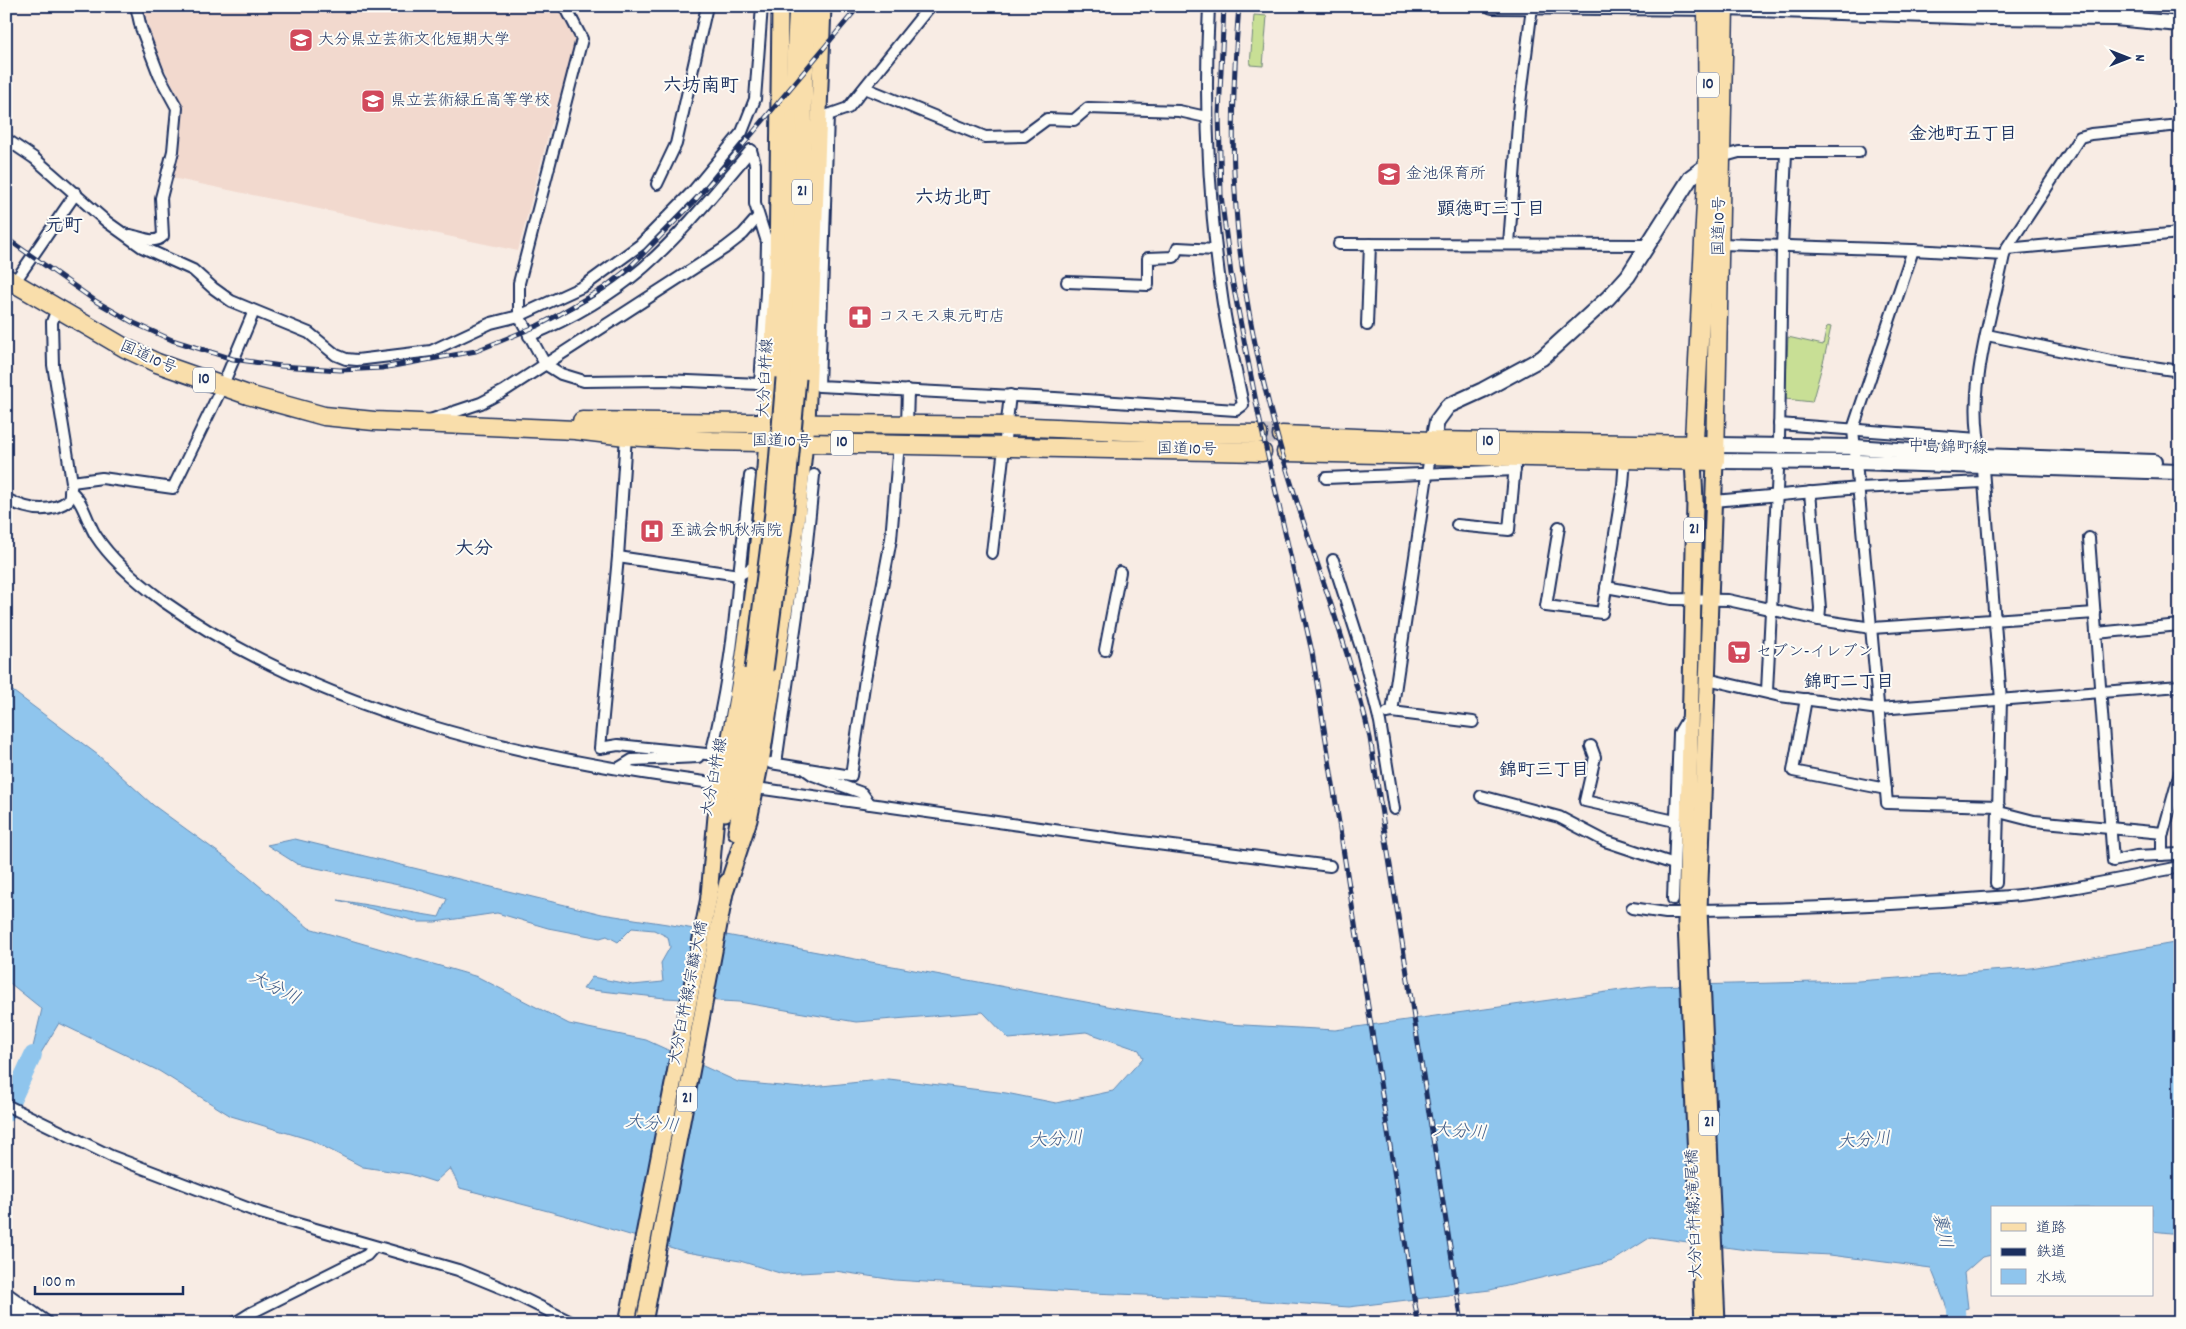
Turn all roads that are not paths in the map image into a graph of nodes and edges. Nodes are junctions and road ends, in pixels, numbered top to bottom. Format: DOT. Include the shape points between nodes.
graph roads {
  1 [pos="136,6"];
  2 [pos="565,6"];
  3 [pos="707,6"];
  4 [pos="762,6"];
  5 [pos="780,6"];
  6 [pos="797,6"];
  7 [pos="810,6"];
  8 [pos="823,6"];
  9 [pos="930,6"];
  10 [pos="1209,6"];
  11 [pos="1492,6"];
  12 [pos="1620,7"];
  13 [pos="1716,7"];
  14 [pos="1532,8"];
  15 [pos="1988,11"];
  16 [pos="2085,12"];
  17 [pos="2180,24"];
  18 [pos="865,88"];
  19 [pos="1206,117"];
  20 [pos="2180,125"];
  21 [pos="6,139"];
  22 [pos="1786,152"];
  23 [pos="1859,152"];
  24 [pos="1714,160"];
  25 [pos="821,172"];
  26 [pos="658,184"];
  27 [pos="76,193"];
  28 [pos="758,217"];
  29 [pos="2180,233"];
  30 [pos="124,234"];
  31 [pos="1339,244"];
  32 [pos="1370,244"];
  33 [pos="1509,244"];
  34 [pos="1720,244"];
  35 [pos="1648,245"];
  36 [pos="1782,247"];
  37 [pos="1216,250"];
  38 [pos="1913,250"];
  39 [pos="2005,252"];
  40 [pos="10,280"];
  41 [pos="1067,282"];
  42 [pos="57,309"];
  43 [pos="254,311"];
  44 [pos="519,316"];
  45 [pos="1367,325"];
  46 [pos="1987,335"];
  47 [pos="529,336"];
  48 [pos="546,364"];
  49 [pos="2180,371"];
  50 [pos="791,378"];
  51 [pos="222,387"];
  52 [pos="908,390"];
  53 [pos="1010,395"];
  54 [pos="422,422"];
  55 [pos="769,423"];
  56 [pos="807,424"];
  57 [pos="1779,424"];
  58 [pos="906,425"];
  59 [pos="1008,426"];
  60 [pos="1853,429"];
  61 [pos="1258,434"];
  62 [pos="1282,435"];
  63 [pos="626,436"];
  64 [pos="1978,439"];
  65 [pos="1779,440"];
  66 [pos="767,441"];
  67 [pos="804,443"];
  68 [pos="899,443"];
  69 [pos="1005,446"];
  70 [pos="1855,447"];
  71 [pos="1431,448"];
  72 [pos="1262,452"];
  73 [pos="1286,452"];
  74 [pos="1694,452"];
  75 [pos="1715,453"];
  76 [pos="1625,459"];
  77 [pos="1982,461"];
  78 [pos="1856,462"];
  79 [pos="1515,463"];
  80 [pos="2180,463"];
  81 [pos="1778,470"];
  82 [pos="2180,472"];
  83 [pos="1427,474"];
  84 [pos="814,475"];
  85 [pos="750,476"];
  86 [pos="1326,478"];
  87 [pos="1983,482"];
  88 [pos="71,487"];
  89 [pos="1858,488"];
  90 [pos="1810,492"];
  91 [pos="1777,494"];
  92 [pos="6,499"];
  93 [pos="1714,501"];
  94 [pos="1457,525"];
  95 [pos="1559,527"];
  96 [pos="2089,538"];
  97 [pos="992,553"];
  98 [pos="618,557"];
  99 [pos="799,557"];
  100 [pos="1333,560"];
  101 [pos="755,566"];
  102 [pos="1120,572"];
  103 [pos="739,576"];
  104 [pos="1606,587"];
  105 [pos="1711,599"];
  106 [pos="1693,600"];
  107 [pos="1772,609"];
  108 [pos="2095,613"];
  109 [pos="1819,620"];
  110 [pos="1994,621"];
  111 [pos="2180,625"];
  112 [pos="1872,628"];
  113 [pos="2096,632"];
  114 [pos="1105,650"];
  115 [pos="1707,679"];
  116 [pos="2180,686"];
  117 [pos="1768,691"];
  118 [pos="2101,694"];
  119 [pos="1806,699"];
  120 [pos="2001,700"];
  121 [pos="1879,709"];
  122 [pos="1392,712"];
  123 [pos="1690,714"];
  124 [pos="1378,715"];
  125 [pos="1472,722"];
  126 [pos="1590,746"];
  127 [pos="712,754"];
  128 [pos="801,767"];
  129 [pos="619,768"];
  130 [pos="2180,772"];
  131 [pos="1886,789"];
  132 [pos="737,791"];
  133 [pos="1481,796"];
  134 [pos="870,804"];
  135 [pos="1394,808"];
  136 [pos="1999,809"];
  137 [pos="1675,821"];
  138 [pos="2110,828"];
  139 [pos="2163,833"];
  140 [pos="2180,854"];
  141 [pos="2162,855"];
  142 [pos="1674,864"];
  143 [pos="1330,866"];
  144 [pos="2180,866"];
  145 [pos="1996,883"];
  146 [pos="709,896"];
  147 [pos="1674,899"];
  148 [pos="1632,908"];
  149 [pos="1693,917"];
  150 [pos="6,1105"];
  151 [pos="374,1248"];
  152 [pos="6,1295"];
  153 [pos="6,1308"];
  154 [pos="646,1316"];
  155 [pos="26,1323"];
  156 [pos="45,1323"];
  157 [pos="235,1323"];
  158 [pos="573,1323"];
  159 [pos="627,1323"];
  160 [pos="1703,1323"];
  161 [pos="1717,1323"];
  1 -- 30 [label="street" via="158,75 177,108 162,198 163,236 150,240"];
  2 -- 44 [label="street" via="582,39 519,283"];
  3 -- 26 [label="street" via="676,144"];
  4 -- 44 [label="street" via="755,99 742,132 694,190 640,245 584,286"];
  5 -- 55 [label="main road" via="777,272"];
  6 -- 50 [label="main road, 大分臼杵線 / 21" via="791,123"];
  7 -- 50 [label="main road, 大分臼杵線 / 21"];
  8 -- 25 [label="main road"];
  9 -- 18 [label="street"];
  10 -- 19 [label="street"];
  11 -- 14 [label="street"];
  12 -- 13 [label="street"];
  12 -- 14 [label="street"];
  13 -- 15 [label="street"];
  13 -- 24 [label="highway, 国道10号 / 10"];
  14 -- 33 [label="street" via="1519,111"];
  15 -- 16 [label="street"];
  16 -- 17 [label="street"];
  18 -- 19 [label="street" via="985,137 1024,136 1047,119 1074,120 1088,108 1179,111"];
  18 -- 25 [label="street" via="848,108 828,115"];
  19 -- 37 [label="street"];
  20 -- 39 [label="street" via="2080,137"];
  21 -- 27 [label="street"];
  22 -- 23 [label="street"];
  22 -- 24 [label="street" via="1739,152"];
  22 -- 36 [label="street"];
  24 -- 34 [label="highway, 国道10号 / 10"];
  24 -- 35 [label="street" via="1691,177"];
  24 -- 74 [label="highway, 国道10号 / 10"];
  25 -- 52 [label="street" via="819,386"];
  25 -- 56 [label="main road"];
  27 -- 30 [label="street"];
  27 -- 40 [label="street"];
  28 -- 47 [label="street" via="755,164 751,150 678,234 641,269 579,312"];
  28 -- 48 [label="street" via="725,248"];
  28 -- 48 [label="street" via="767,242 768,261 760,384 584,381 561,374"];
  29 -- 39 [label="street"];
  30 -- 43 [label="street" via="142,247 193,270 222,296"];
  31 -- 32 [label="street"];
  32 -- 33 [label="street"];
  32 -- 45 [label="street"];
  33 -- 35 [label="street"];
  34 -- 36 [label="street"];
  34 -- 75 [label="highway, 国道10号 / 10"];
  35 -- 71 [label="street" via="1628,276 1608,298 1542,358 1448,406 1437,421"];
  36 -- 38 [label="street"];
  36 -- 57 [label="street"];
  37 -- 41 [label="street" via="1178,248 1174,257 1148,258 1148,285"];
  37 -- 53 [label="street" via="1243,405 1236,410"];
  38 -- 39 [label="street"];
  38 -- 60 [label="street"];
  39 -- 46 [label="street"];
  40 -- 42 [label="highway, 国道10号 / 10"];
  42 -- 51 [label="highway, 国道10号 / 10" via="125,348"];
  42 -- 88 [label="street" via="52,322 53,365"];
  43 -- 44 [label="street" via="309,333 336,355 357,360 431,351 491,323"];
  43 -- 51 [label="street"];
  44 -- 47 [label="street"];
  46 -- 49 [label="street" via="2110,361"];
  46 -- 64 [label="street" via="1977,383"];
  47 -- 48 [label="street"];
  48 -- 54 [label="street" via="481,403"];
  50 -- 132 [label="main road, 大分臼杵線 / 21, bridge" via="773,512 759,670"];
  51 -- 54 [label="highway, 国道10号 / 10" via="324,416"];
  51 -- 88 [label="street" via="173,488 102,478"];
  52 -- 53 [label="street"];
  52 -- 58 [label="street"];
  53 -- 59 [label="street"];
  54 -- 55 [label="highway, 国道10号 / 10"];
  54 -- 63 [label="highway, 国道10号 / 10"];
  55 -- 56 [label="highway, 国道10号 / 10"];
  55 -- 66 [label="main road"];
  56 -- 58 [label="highway, 国道10号 / 10"];
  56 -- 67 [label="main road"];
  57 -- 60 [label="street"];
  57 -- 65 [label="street"];
  58 -- 59 [label="highway, 国道10号 / 10"];
  59 -- 61 [label="highway, 国道10号 / 10"];
  59 -- 69 [label="street"];
  60 -- 64 [label="street"];
  60 -- 70 [label="street"];
  62 -- 71 [label="highway, 10"];
  63 -- 66 [label="highway, 国道10号 / 10"];
  63 -- 98 [label="street"];
  64 -- 77 [label="street"];
  66 -- 67 [label="highway, 国道10号 / 10"];
  66 -- 101 [label="main road"];
  67 -- 68 [label="highway, 国道10号 / 10"];
  67 -- 99 [label="main road"];
  68 -- 69 [label="highway, 国道10号 / 10"];
  68 -- 128 [label="street" via="891,539 851,776"];
  69 -- 72 [label="highway, 国道10号 / 10"];
  69 -- 97 [label="street"];
  70 -- 75 [label="street, 中島錦町線"];
  70 -- 77 [label="street, 中島錦町線"];
  70 -- 78 [label="street"];
  71 -- 73 [label="highway, 10"];
  71 -- 74 [label="highway, 10"];
  71 -- 79 [label="highway, 10"];
  71 -- 83 [label="street"];
  74 -- 75 [label="highway, 10"];
  74 -- 76 [label="highway, 10"];
  74 -- 106 [label="main road, 21"];
  75 -- 78 [label="street, 中島錦町線"];
  75 -- 93 [label="main road, 21"];
  76 -- 79 [label="highway, 10"];
  76 -- 104 [label="street"];
  77 -- 78 [label="street, 中島錦町線"];
  77 -- 80 [label="street, 中島錦町線"];
  77 -- 82 [label="street, 中島錦町線"];
  77 -- 87 [label="street"];
  78 -- 89 [label="street"];
  79 -- 83 [label="street"];
  79 -- 94 [label="street" via="1509,530"];
  81 -- 91 [label="street"];
  83 -- 86 [label="street"];
  83 -- 122 [label="street"];
  84 -- 99 [label="street"];
  85 -- 103 [label="street"];
  87 -- 89 [label="street"];
  87 -- 110 [label="street"];
  88 -- 92 [label="street" via="69,500 58,508 42,510"];
  88 -- 129 [label="street" via="97,538 132,575 169,605 251,655 309,682 406,717 512,747"];
  89 -- 90 [label="street"];
  89 -- 112 [label="street"];
  90 -- 91 [label="street"];
  90 -- 109 [label="street"];
  91 -- 93 [label="street"];
  91 -- 107 [label="street"];
  93 -- 105 [label="main road, 21"];
  95 -- 104 [label="street" via="1546,606 1602,613"];
  96 -- 108 [label="street"];
  98 -- 103 [label="street"];
  98 -- 127 [label="street" via="600,748 618,745"];
  99 -- 128 [label="street" via="773,763"];
  99 -- 132 [label="main road" via="777,672"];
  100 -- 124 [label="street"];
  101 -- 103 [label="street"];
  101 -- 132 [label="main road" via="742,669"];
  102 -- 114 [label="street"];
  103 -- 127 [label="street" via="734,631"];
  104 -- 106 [label="street"];
  105 -- 106 [label="street"];
  105 -- 107 [label="street"];
  105 -- 115 [label="main road, 21"];
  106 -- 123 [label="main road, 21"];
  107 -- 109 [label="street"];
  107 -- 117 [label="street"];
  108 -- 110 [label="street"];
  108 -- 113 [label="street"];
  109 -- 112 [label="street"];
  110 -- 112 [label="street"];
  110 -- 120 [label="street"];
  111 -- 113 [label="street"];
  112 -- 121 [label="street"];
  113 -- 118 [label="street"];
  115 -- 117 [label="street"];
  115 -- 149 [label="main road, 21"];
  116 -- 118 [label="street"];
  117 -- 119 [label="street"];
  118 -- 120 [label="street"];
  118 -- 138 [label="street"];
  119 -- 121 [label="street"];
  119 -- 131 [label="street" via="1793,771"];
  120 -- 121 [label="street"];
  120 -- 136 [label="street"];
  121 -- 131 [label="street"];
  122 -- 124 [label="street"];
  122 -- 125 [label="street"];
  123 -- 137 [label="street" via="1679,733"];
  123 -- 149 [label="main road, 21"];
  124 -- 135 [label="street"];
  126 -- 137 [label="street" via="1595,757 1585,801"];
  127 -- 129 [label="street" via="716,755 632,760"];
  128 -- 134 [label="street" via="812,775 862,793"];
  129 -- 132 [label="street"];
  130 -- 139 [label="street"];
  131 -- 136 [label="street" via="1887,803"];
  132 -- 134 [label="street"];
  132 -- 146 [label="main road, 大分臼杵線 / 21"];
  132 -- 154 [label="main road, 大分臼杵線;宗麟大橋 / 21" via="749,820 726,890"];
  133 -- 142 [label="street" via="1559,817 1605,842"];
  134 -- 143 [label="street"];
  136 -- 138 [label="street" via="2034,821"];
  136 -- 145 [label="street"];
  137 -- 142 [label="street"];
  138 -- 139 [label="street"];
  138 -- 141 [label="street" via="2112,861"];
  139 -- 141 [label="street"];
  140 -- 141 [label="street"];
  142 -- 147 [label="street"];
  144 -- 149 [label="street" via="1997,897"];
  146 -- 159 [label="main road, 大分臼杵線;宗麟大橋 / 21"];
  148 -- 149 [label="street"];
  149 -- 160 [label="main road, 大分臼杵線;滝尾橋 / 21"];
  149 -- 161 [label="main road, 大分臼杵線;滝尾橋 / 21"];
  150 -- 151 [label="street" via="111,1156 260,1213"];
  151 -- 157 [label="street" via="367,1255"];
  151 -- 158 [label="street" via="458,1270"];
  152 -- 156 [label="street"];
  153 -- 155 [label="street"];
}
